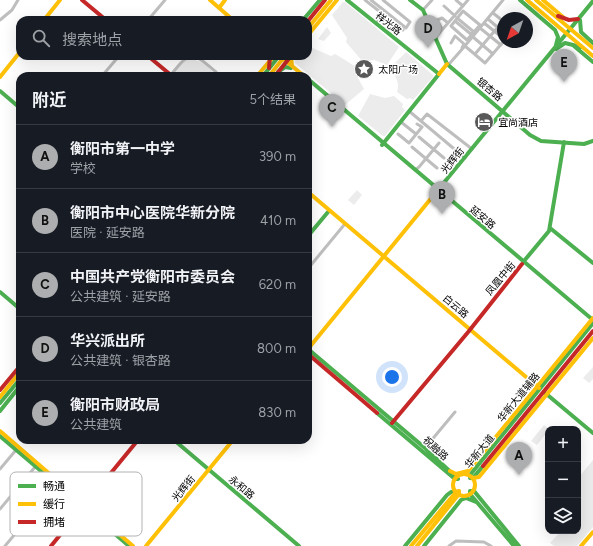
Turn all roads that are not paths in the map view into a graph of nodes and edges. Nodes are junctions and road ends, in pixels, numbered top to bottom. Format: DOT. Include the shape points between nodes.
graph roads {
  1 [pos="18,0"];
  2 [pos="62,0"];
  3 [pos="79,0"];
  4 [pos="82,0"];
  5 [pos="165,0"];
  6 [pos="210,0"];
  7 [pos="214,0"];
  8 [pos="225,0"];
  9 [pos="320,0"];
  10 [pos="325,0"];
  11 [pos="331,0"];
  12 [pos="337,0"];
  13 [pos="347,0"];
  14 [pos="365,0"];
  15 [pos="371,0"];
  16 [pos="383,0"];
  17 [pos="410,0"];
  18 [pos="432,0"];
  19 [pos="456,0"];
  20 [pos="468,0"];
  21 [pos="503,0"];
  22 [pos="520,0"];
  23 [pos="527,0"];
  24 [pos="536,0"];
  25 [pos="543,0"];
  26 [pos="593,2"];
  27 [pos="388,4"];
  28 [pos="444,6"];
  29 [pos="463,6"];
  30 [pos="220,7"];
  31 [pos="383,10"];
  32 [pos="423,10"];
  33 [pos="493,13"];
  34 [pos="383,14"];
  35 [pos="227,15"];
  36 [pos="553,15"];
  37 [pos="48,16"];
  38 [pos="97,16"];
  39 [pos="101,16"];
  40 [pos="151,16"];
  41 [pos="232,16"];
  42 [pos="311,16"];
  43 [pos="312,16"];
  44 [pos="497,16"];
  45 [pos="312,17"];
  46 [pos="456,18"];
  47 [pos="488,19"];
  48 [pos="565,19"];
  49 [pos="579,19"];
  50 [pos="0,20"];
  51 [pos="376,23"];
  52 [pos="448,23"];
  53 [pos="484,23"];
  54 [pos="497,26"];
  55 [pos="480,28"];
  56 [pos="497,28"];
  57 [pos="442,29"];
  58 [pos="571,29"];
  59 [pos="312,30"];
  60 [pos="403,30"];
  61 [pos="495,31"];
  62 [pos="473,34"];
  63 [pos="567,34"];
  64 [pos="490,36"];
  65 [pos="435,38"];
  66 [pos="497,40"];
  67 [pos="451,43"];
  68 [pos="593,43"];
  69 [pos="483,45"];
  70 [pos="572,45"];
  71 [pos="465,46"];
  72 [pos="556,47"];
  73 [pos="582,47"];
  74 [pos="498,48"];
  75 [pos="593,48"];
  76 [pos="461,49"];
  77 [pos="475,54"];
  78 [pos="493,54"];
  79 [pos="16,56"];
  80 [pos="593,56"];
  81 [pos="116,60"];
  82 [pos="150,60"];
  83 [pos="152,60"];
  84 [pos="183,60"];
  85 [pos="200,60"];
  86 [pos="277,60"];
  87 [pos="277,60"];
  88 [pos="277,60"];
  89 [pos="278,60"];
  90 [pos="279,60"];
  91 [pos="282,60"];
  92 [pos="291,60"];
  93 [pos="593,62"];
  94 [pos="447,64"];
  95 [pos="291,67"];
  96 [pos="268,69"];
  97 [pos="105,72"];
  98 [pos="165,72"];
  99 [pos="166,72"];
  100 [pos="173,72"];
  101 [pos="216,72"];
  102 [pos="262,72"];
  103 [pos="266,72"];
  104 [pos="271,72"];
  105 [pos="276,72"];
  106 [pos="279,72"];
  107 [pos="296,72"];
  108 [pos="298,72"];
  109 [pos="439,74"];
  110 [pos="0,75"];
  111 [pos="312,82"];
  112 [pos="312,86"];
  113 [pos="0,90"];
  114 [pos="16,104"];
  115 [pos="504,111"];
  116 [pos="409,112"];
  117 [pos="421,121"];
  118 [pos="401,122"];
  119 [pos="417,124"];
  120 [pos="451,133"];
  121 [pos="398,134"];
  122 [pos="416,134"];
  123 [pos="419,137"];
  124 [pos="593,140"];
  125 [pos="444,141"];
  126 [pos="564,142"];
  127 [pos="439,143"];
  128 [pos="383,144"];
  129 [pos="412,147"];
  130 [pos="434,149"];
  131 [pos="472,149"];
  132 [pos="444,158"];
  133 [pos="464,158"];
  134 [pos="426,159"];
  135 [pos="437,168"];
  136 [pos="415,170"];
  137 [pos="438,191"];
  138 [pos="312,195"];
  139 [pos="312,198"];
  140 [pos="327,211"];
  141 [pos="344,225"];
  142 [pos="312,228"];
  143 [pos="550,228"];
  144 [pos="312,231"];
  145 [pos="384,258"];
  146 [pos="522,263"];
  147 [pos="593,263"];
  148 [pos="312,264"];
  149 [pos="0,294"];
  150 [pos="16,308"];
  151 [pos="592,321"];
  152 [pos="469,329"];
  153 [pos="593,331"];
  154 [pos="593,338"];
  155 [pos="312,346"];
  156 [pos="312,354"];
  157 [pos="16,371"];
  158 [pos="16,377"];
  159 [pos="16,384"];
  160 [pos="0,390"];
  161 [pos="16,391"];
  162 [pos="542,391"];
  163 [pos="0,397"];
  164 [pos="0,403"];
  165 [pos="0,411"];
  166 [pos="455,412"];
  167 [pos="392,422"];
  168 [pos="0,431"];
  169 [pos="593,434"];
  170 [pos="0,436"];
  171 [pos="136,444"];
  172 [pos="176,444"];
  173 [pos="179,444"];
  174 [pos="231,444"];
  175 [pos="425,448"];
  176 [pos="16,450"];
  177 [pos="35,467"];
  178 [pos="0,469"];
  179 [pos="209,471"];
  180 [pos="450,471"];
  181 [pos="31,472"];
  182 [pos="41,472"];
  183 [pos="46,472"];
  184 [pos="113,472"];
  185 [pos="471,477"];
  186 [pos="457,478"];
  187 [pos="458,492"];
  188 [pos="471,492"];
  189 [pos="10,497"];
  190 [pos="476,502"];
  191 [pos="0,509"];
  192 [pos="593,533"];
  193 [pos="13,536"];
  194 [pos="60,536"];
  195 [pos="118,536"];
  196 [pos="121,536"];
  197 [pos="413,544"];
  198 [pos="5,546"];
  199 [pos="52,546"];
  200 [pos="129,546"];
  201 [pos="133,546"];
  202 [pos="147,546"];
  203 [pos="296,546"];
  204 [pos="299,546"];
  205 [pos="405,546"];
  206 [pos="424,546"];
  207 [pos="450,546"];
  208 [pos="491,546"];
  209 [pos="514,546"];
  210 [pos="520,546"];
  211 [pos="582,546"];
  1 -- 50 [label="street" via="12,10"];
  2 -- 37 [label="main road"];
  3 -- 38 [label="main road"];
  4 -- 39 [label="main road"];
  5 -- 40 [label="street"];
  6 -- 30 [label="main road"];
  7 -- 30 [label="main road"];
  8 -- 30 [label="main road"];
  9 -- 42 [label="main road"];
  10 -- 43 [label="main road"];
  11 -- 45 [label="main road"];
  12 -- 59 [label="main road"];
  13 -- 51 [label="main road, 祥光路"];
  14 -- 34 [label="street"];
  15 -- 31 [label="street"];
  16 -- 27 [label="street"];
  17 -- 32 [label="main road, 银杏路"];
  18 -- 32 [label="street"];
  19 -- 29 [label="street"];
  20 -- 29 [label="street"];
  21 -- 33 [label="street"];
  22 -- 72 [label="main road" via="555,30 558,37"];
  23 -- 63 [label="main road"];
  24 -- 36 [label="main road"];
  25 -- 48 [label="main road"];
  26 -- 49 [label="main road, 光辉街"];
  27 -- 31 [label="street"];
  27 -- 31 [label="street" via="410,22 406,28"];
  28 -- 46 [label="street"];
  29 -- 46 [label="street"];
  30 -- 35 [label="main road"];
  30 -- 41 [label="main road"];
  32 -- 65 [label="main road, 银杏路"];
  33 -- 44 [label="street"];
  33 -- 47 [label="street"];
  34 -- 51 [label="street"];
  34 -- 60 [label="street"];
  36 -- 48 [label="main road"];
  36 -- 58 [label="main road"];
  46 -- 52 [label="street"];
  46 -- 62 [label="street"];
  46 -- 62 [label="street" via="451,26 467,40"];
  46 -- 62 [label="street" via="463,11 480,25"];
  47 -- 53 [label="street"];
  47 -- 54 [label="street"];
  48 -- 49 [label="main road"];
  49 -- 58 [label="main road, 光辉街"];
  49 -- 68 [label="main road" via="581,32"];
  51 -- 109 [label="main road, 祥光路"];
  52 -- 57 [label="street"];
  52 -- 57 [label="street" via="442,18 437,20"];
  53 -- 55 [label="street"];
  53 -- 61 [label="street"];
  55 -- 62 [label="street"];
  55 -- 64 [label="street"];
  56 -- 61 [label="street"];
  57 -- 65 [label="street"];
  58 -- 63 [label="main road, 光辉街"];
  58 -- 75 [label="main road"];
  61 -- 64 [label="street"];
  62 -- 69 [label="street"];
  62 -- 71 [label="street"];
  63 -- 72 [label="main road, 光辉街"];
  63 -- 73 [label="main road"];
  64 -- 66 [label="street"];
  64 -- 69 [label="street"];
  65 -- 94 [label="main road, 银杏路"];
  67 -- 76 [label="street" via="455,36 464,44"];
  69 -- 77 [label="street"];
  69 -- 78 [label="street"];
  70 -- 72 [label="main road" via="562,44"];
  70 -- 73 [label="main road"];
  70 -- 93 [label="main road"];
  71 -- 76 [label="street"];
  71 -- 77 [label="street"];
  72 -- 115 [label="main road, 光辉街"];
  73 -- 80 [label="main road"];
  74 -- 78 [label="street"];
  76 -- 94 [label="street"];
  77 -- 78 [label="street" via="485,63"];
  79 -- 110 [label="main road"];
  81 -- 97 [label="street"];
  82 -- 98 [label="main road"];
  83 -- 99 [label="main road"];
  84 -- 100 [label="street"];
  85 -- 101 [label="street"];
  86 -- 96 [label="main road"];
  87 -- 96 [label="main road"];
  88 -- 102 [label="main road"];
  89 -- 104 [label="main road"];
  90 -- 105 [label="main road"];
  91 -- 95 [label="main road"];
  92 -- 95 [label="main road"];
  94 -- 109 [label="main road"];
  94 -- 115 [label="main road, 银杏路"];
  95 -- 106 [label="main road" via="285,67"];
  95 -- 107 [label="main road"];
  95 -- 108 [label="main road"];
  96 -- 103 [label="main road"];
  109 -- 116 [label="main road"];
  111 -- 128 [label="main road, 延安路"];
  112 -- 128 [label="main road, 延安路"];
  113 -- 114 [label="main road"];
  115 -- 126 [label="main road, 银杏路" via="537,139"];
  115 -- 131 [label="main road, 光辉街"];
  115 -- 137 [label="main road, 光辉街"];
  116 -- 117 [label="street"];
  116 -- 118 [label="main road"];
  117 -- 120 [label="street" via="427,114"];
  117 -- 125 [label="street"];
  118 -- 122 [label="street"];
  118 -- 128 [label="main road"];
  119 -- 122 [label="street" via="422,127"];
  120 -- 125 [label="street"];
  120 -- 131 [label="street"];
  121 -- 122 [label="street" via="409,143"];
  123 -- 130 [label="street"];
  124 -- 126 [label="main road, 银杏路" via="584,144"];
  125 -- 133 [label="street"];
  126 -- 143 [label="main road"];
  127 -- 130 [label="street"];
  128 -- 136 [label="main road, 延安路"];
  128 -- 137 [label="main road, 延安路"];
  129 -- 134 [label="street"];
  130 -- 132 [label="street"];
  130 -- 134 [label="street"];
  131 -- 133 [label="main road, 光辉街"];
  133 -- 137 [label="main road, 光辉街"];
  134 -- 135 [label="street"];
  134 -- 136 [label="street"];
  136 -- 137 [label="main road, 延安路"];
  137 -- 145 [label="main road, 光辉街"];
  137 -- 146 [label="main road, 延安路"];
  138 -- 145 [label="main road, 白云路"];
  139 -- 140 [label="main road, 白云路"];
  140 -- 141 [label="main road, 白云路"];
  140 -- 142 [label="main road"];
  140 -- 144 [label="main road"];
  141 -- 145 [label="main road, 白云路"];
  141 -- 148 [label="street"];
  143 -- 146 [label="main road, 凤凰中街"];
  143 -- 147 [label="main road"];
  145 -- 152 [label="main road, 白云路"];
  145 -- 155 [label="main road, 光辉街"];
  146 -- 151 [label="main road, 延安路"];
  146 -- 152 [label="main road, 凤凰中街"];
  149 -- 150 [label="main road"];
  151 -- 162 [label="main road, 华新大道"];
  152 -- 162 [label="main road, 白云路"];
  152 -- 167 [label="main road, 凤凰中街"];
  153 -- 162 [label="main road, 华新大道"];
  154 -- 162 [label="main road, 华新大道辅路"];
  156 -- 167 [label="main road, 祝融路"];
  157 -- 160 [label="main road"];
  158 -- 163 [label="main road"];
  159 -- 164 [label="main road"];
  161 -- 165 [label="main road"];
  162 -- 169 [label="main road, 白云路"];
  162 -- 180 [label="main road, 华新大道辅路" via="468,471 456,474"];
  162 -- 185 [label="main road, 华新大道"];
  162 -- 185 [label="main road, 华新大道辅路" via="479,477"];
  166 -- 175 [label="street"];
  167 -- 175 [label="main road, 祝融路"];
  167 -- 186 [label="main road, 祝融路"];
  168 -- 183 [label="main road"];
  170 -- 176 [label="main road"];
  171 -- 184 [label="main road"];
  172 -- 179 [label="main road, 永和路"];
  173 -- 179 [label="main road, 永和路"];
  174 -- 179 [label="main road, 光辉街"];
  175 -- 180 [label="main road, 祝融路"];
  176 -- 177 [label="main road"];
  176 -- 178 [label="street"];
  177 -- 181 [label="street"];
  177 -- 182 [label="main road"];
  179 -- 202 [label="main road, 光辉街"];
  179 -- 203 [label="main road, 永和路"];
  179 -- 204 [label="main road, 永和路"];
  180 -- 186 [label="main road, 祝融路"];
  185 -- 186 [label="main road" via="463,474"];
  185 -- 188 [label="main road"];
  186 -- 187 [label="main road" via="454,486"];
  187 -- 188 [label="main road" via="462,496"];
  187 -- 197 [label="main road"];
  187 -- 197 [label="main road" via="447,495"];
  188 -- 190 [label="main road"];
  188 -- 210 [label="main road"];
  189 -- 191 [label="street"];
  190 -- 206 [label="main road" via="466,498 461,500"];
  190 -- 209 [label="main road"];
  192 -- 211 [label="main road"];
  193 -- 198 [label="street"];
  194 -- 199 [label="main road"];
  195 -- 200 [label="main road"];
  196 -- 201 [label="main road"];
  197 -- 205 [label="main road"];
  207 -- 208 [label="street" via="456,541 484,542"];
}
